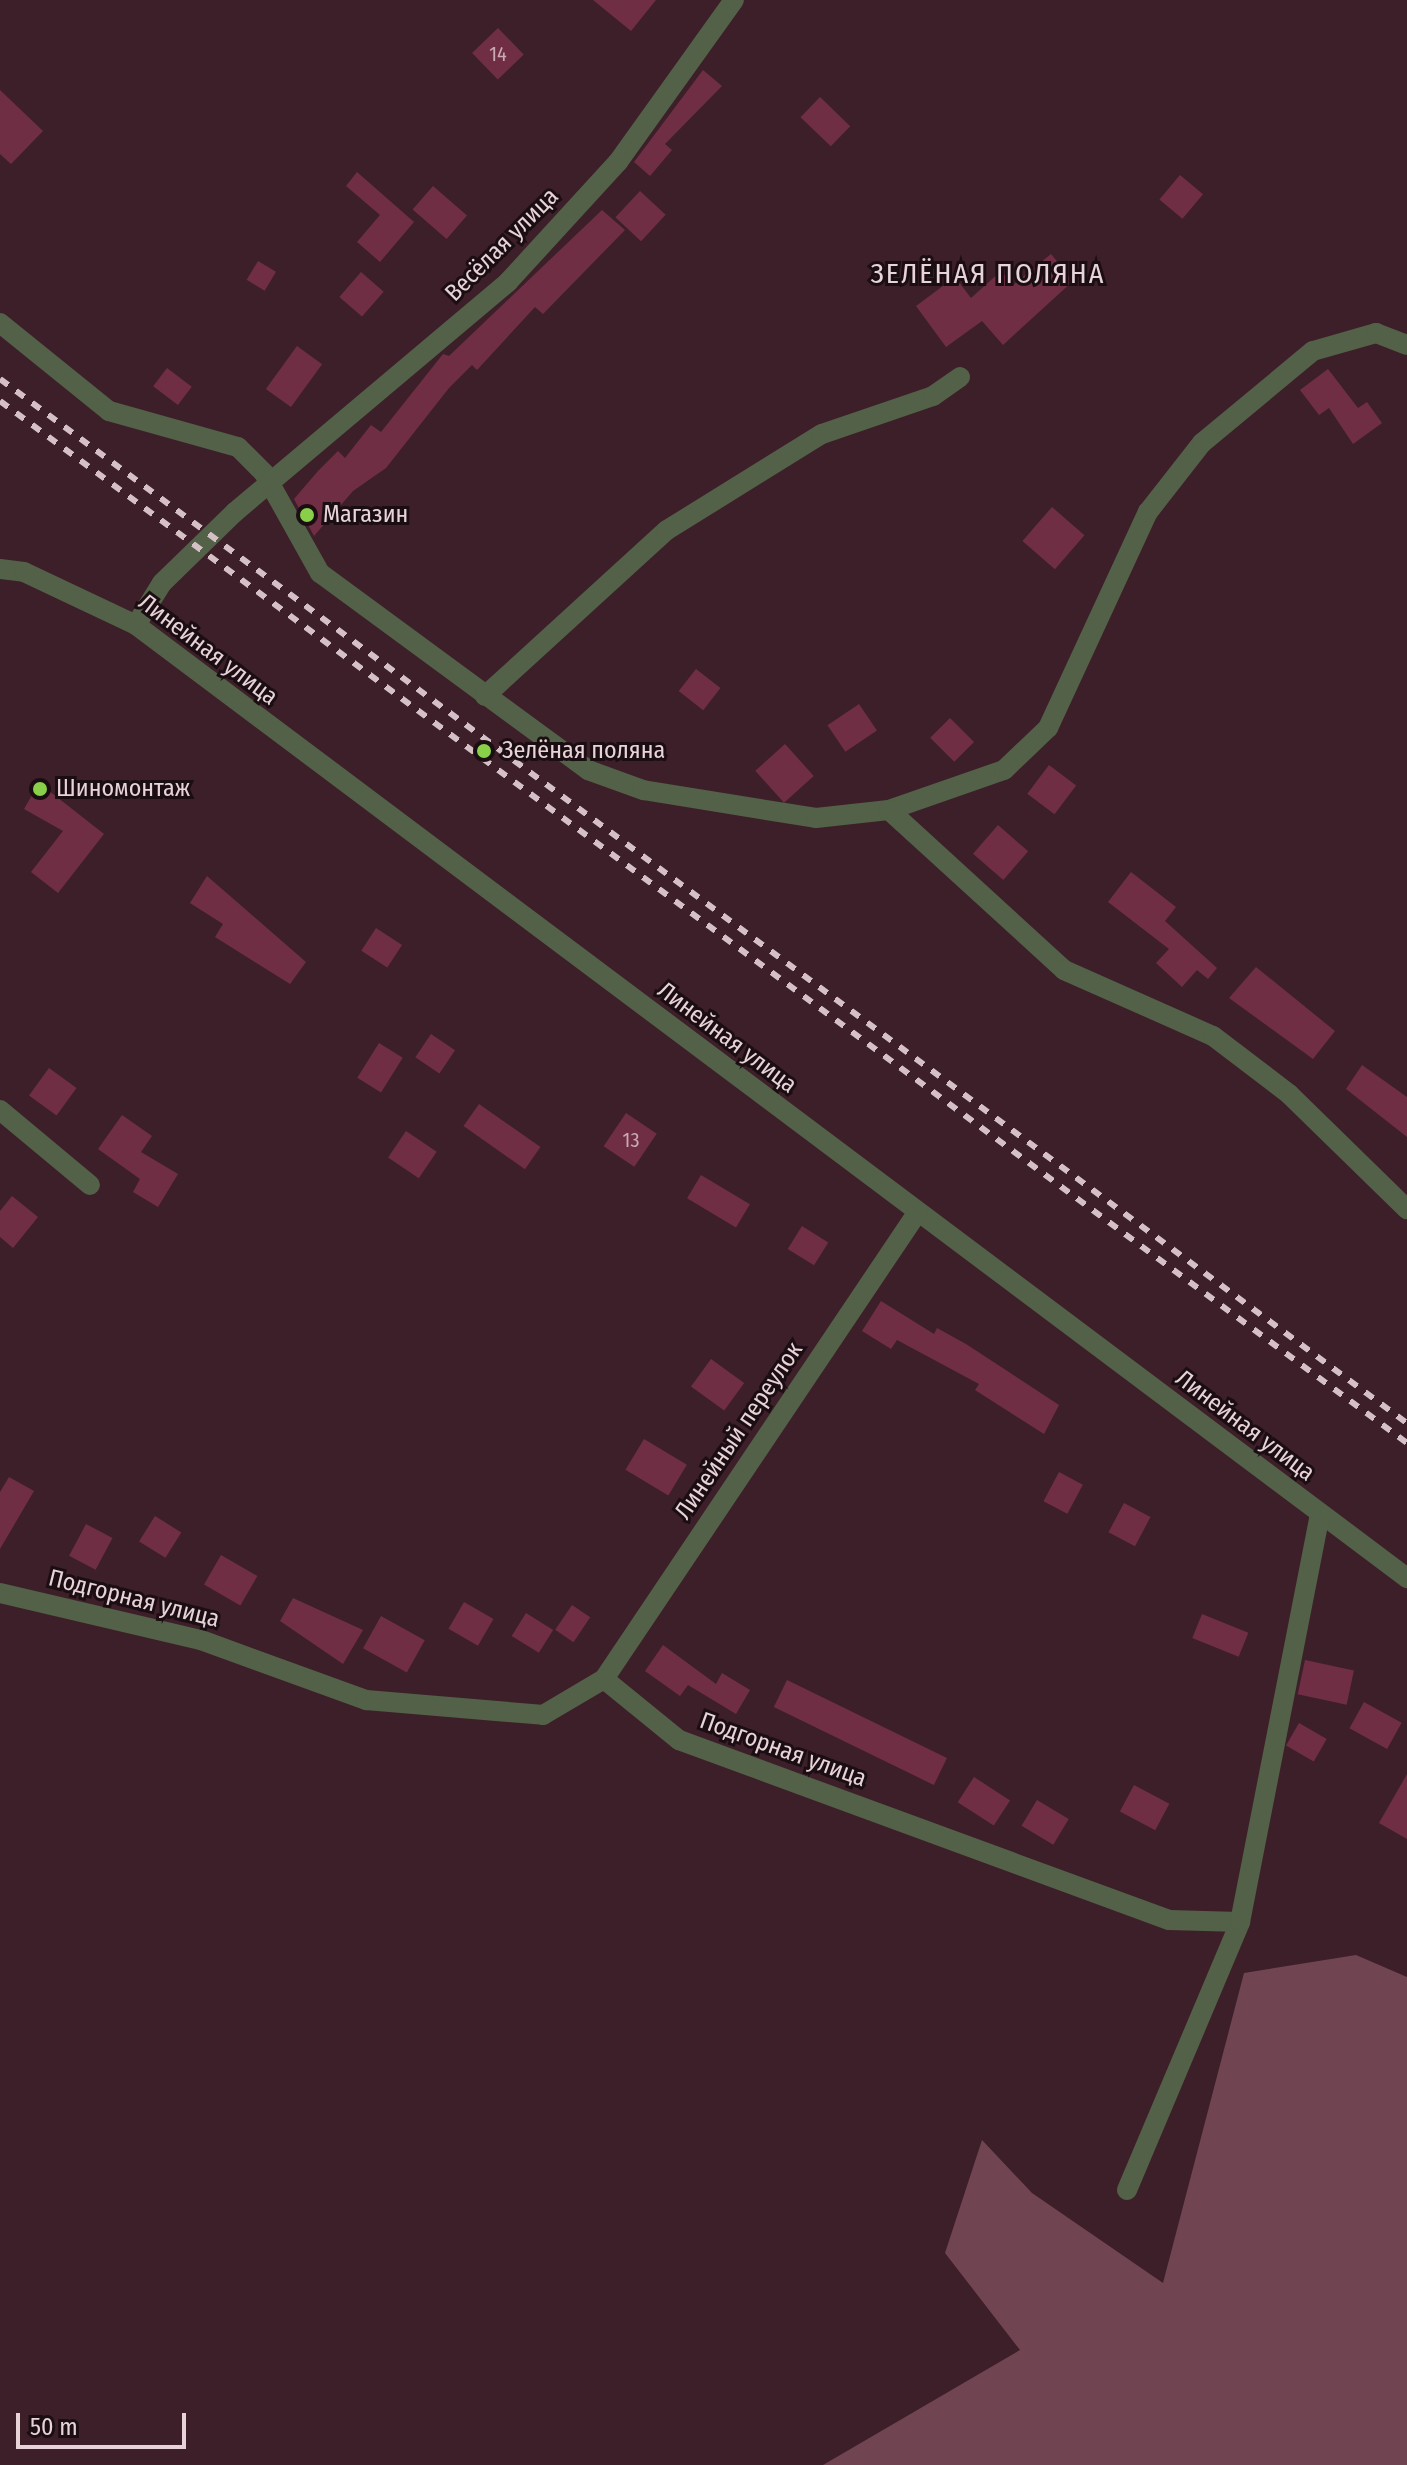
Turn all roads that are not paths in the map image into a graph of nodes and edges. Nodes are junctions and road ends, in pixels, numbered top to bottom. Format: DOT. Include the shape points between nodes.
graph roads {
  1 [pos="734,0"];
  2 [pos="0,323"];
  3 [pos="1407,345"];
  4 [pos="960,377"];
  5 [pos="266,488"];
  6 [pos="0,569"];
  7 [pos="136,625"];
  8 [pos="485,696"];
  9 [pos="889,810"];
  10 [pos="0,1110"];
  11 [pos="90,1185"];
  12 [pos="1407,1209"];
  13 [pos="917,1213"];
  14 [pos="1320,1515"];
  15 [pos="1407,1578"];
  16 [pos="0,1593"];
  17 [pos="604,1679"];
  18 [pos="1240,1922"];
  19 [pos="1127,2190"];
  1 -- 5 [label="street, Весёлая улица" via="618,162 508,282"];
  2 -- 5 [label="street" via="109,411 238,447 264,473"];
  3 -- 9 [label="street" via="1376,333 1313,351 1202,443 1148,512 1048,728 1004,770"];
  4 -- 8 [label="street" via="933,396 822,434 667,530"];
  5 -- 7 [label="street, Весёлая улица" via="162,583"];
  5 -- 8 [label="street" via="320,573"];
  6 -- 7 [label="street, Линейная улица" via="24,572"];
  7 -- 13 [label="street, Линейная улица"];
  8 -- 9 [label="street" via="588,770 643,790 816,818"];
  9 -- 12 [label="street" via="1064,970 1213,1036 1289,1094"];
  10 -- 11 [label="street"];
  13 -- 14 [label="street, Линейная улица"];
  13 -- 17 [label="street, Линейный переулок"];
  14 -- 15 [label="street, Линейная улица"];
  14 -- 18 [label="street"];
  16 -- 17 [label="street, Подгорная улица" via="201,1640 366,1700 543,1715"];
  17 -- 18 [label="street, Подгорная улица" via="679,1740 1169,1920"];
  18 -- 19 [label="street"];
}
